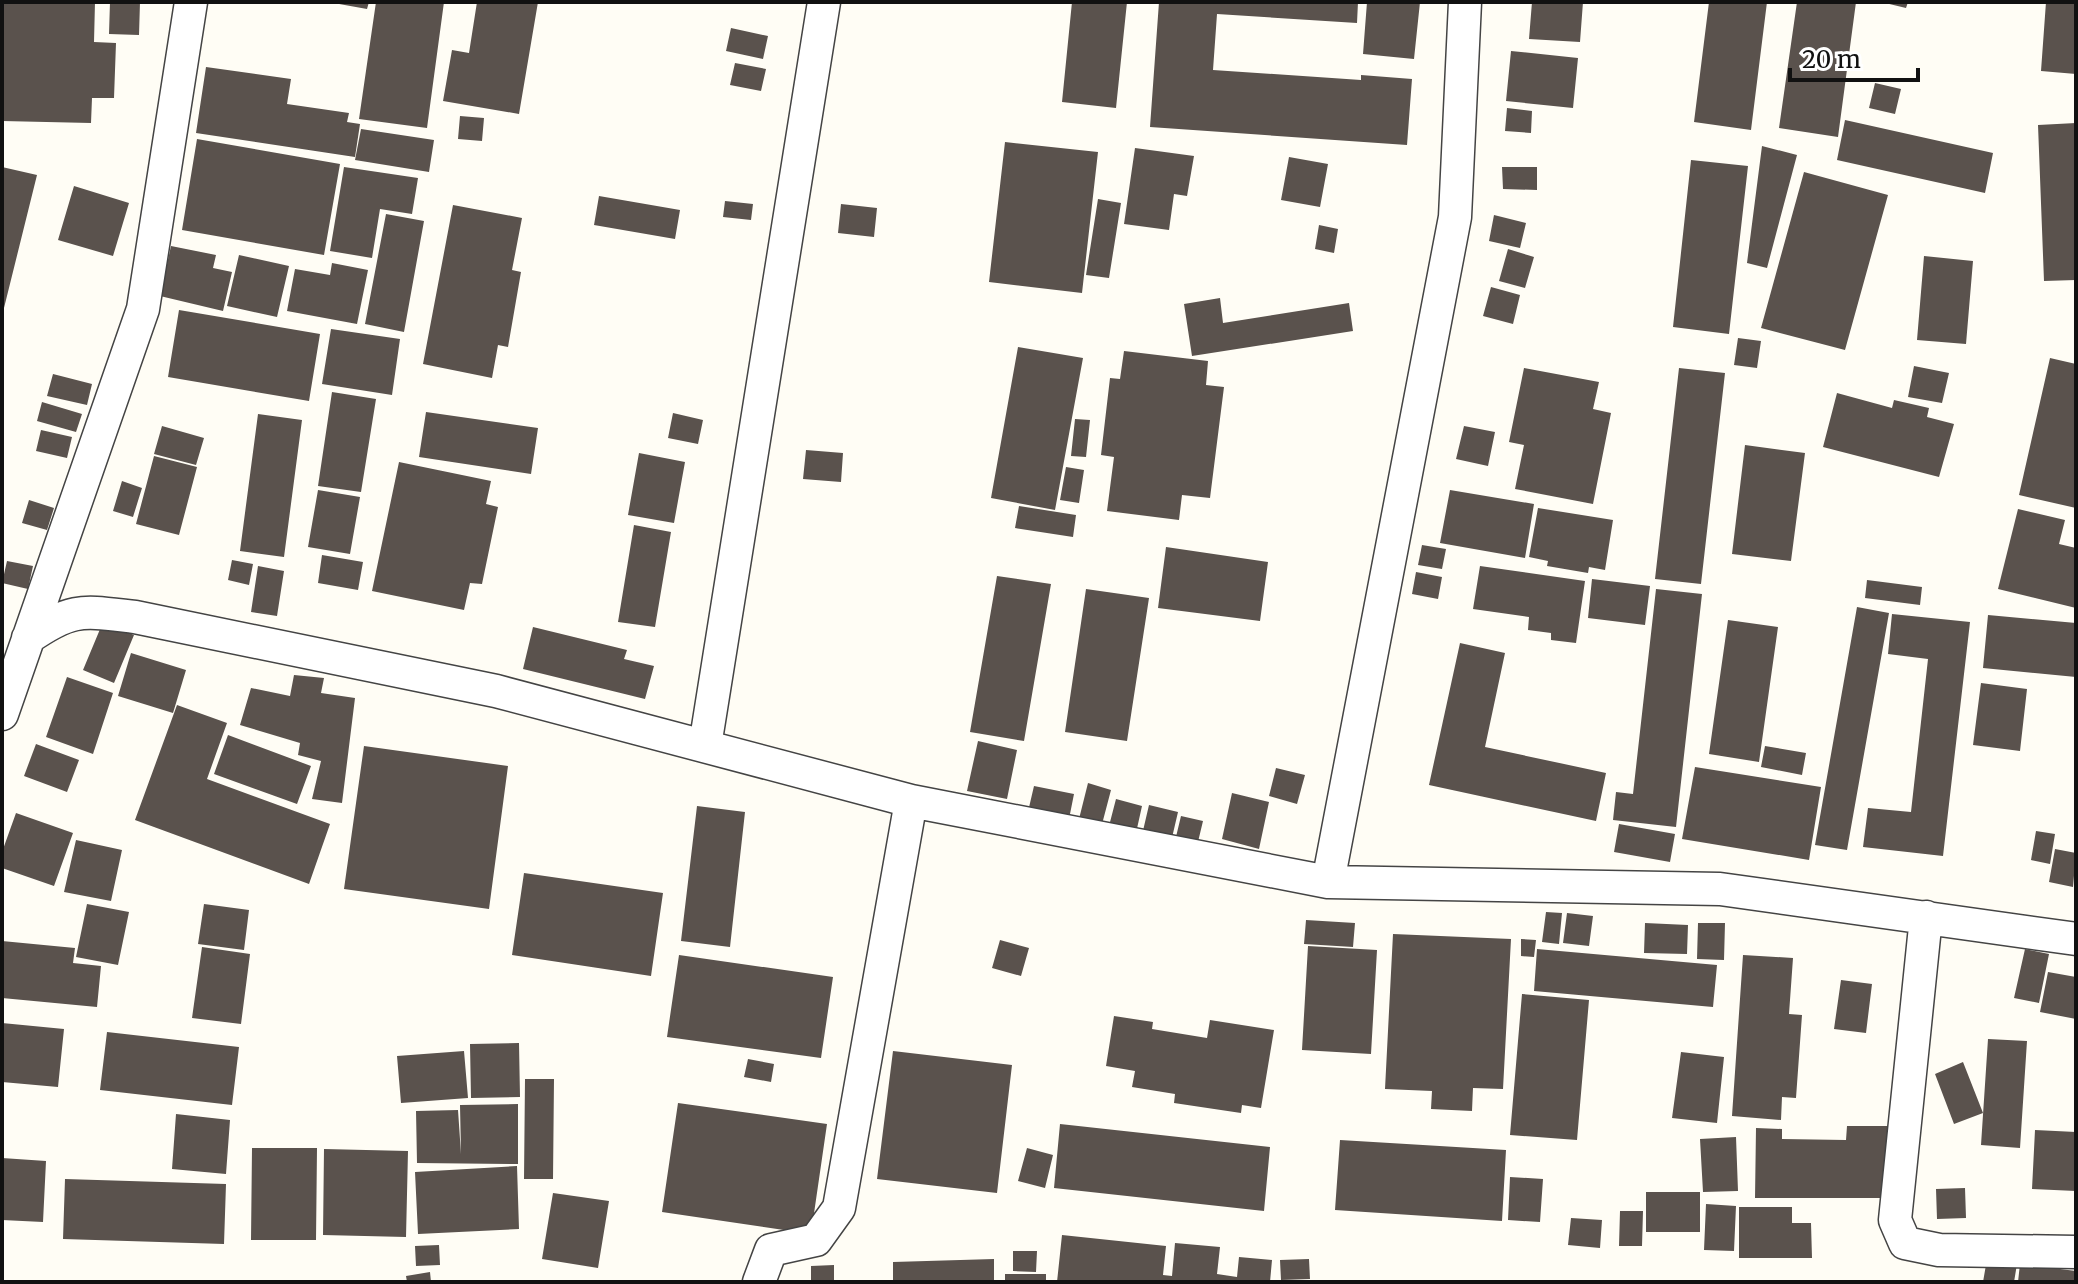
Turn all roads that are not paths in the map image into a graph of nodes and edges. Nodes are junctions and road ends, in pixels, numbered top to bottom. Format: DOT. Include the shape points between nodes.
graph roads {
  1 [pos="191,2"];
  2 [pos="824,2"];
  3 [pos="1465,2"];
  4 [pos="28,638"];
  5 [pos="2,714"];
  6 [pos="705,746"];
  7 [pos="911,801"];
  8 [pos="1328,882"];
  9 [pos="1926,917"];
  10 [pos="2076,939"];
  11 [pos="2076,1252"];
  12 [pos="759,1282"];
  1 -- 4 [label="street" via="143,309"];
  2 -- 6 [label="street"];
  3 -- 8 [label="street" via="1455,217"];
  4 -- 5 [label="street"];
  4 -- 6 [label="street" via="60,616 84,611 135,617 496,691"];
  6 -- 7 [label="street"];
  7 -- 8 [label="street"];
  7 -- 12 [label="street" via="839,1208 816,1240 771,1250"];
  8 -- 9 [label="street" via="1720,889"];
  9 -- 10 [label="street"];
  9 -- 11 [label="street" via="1895,1220 1905,1243 1939,1250"];
}
